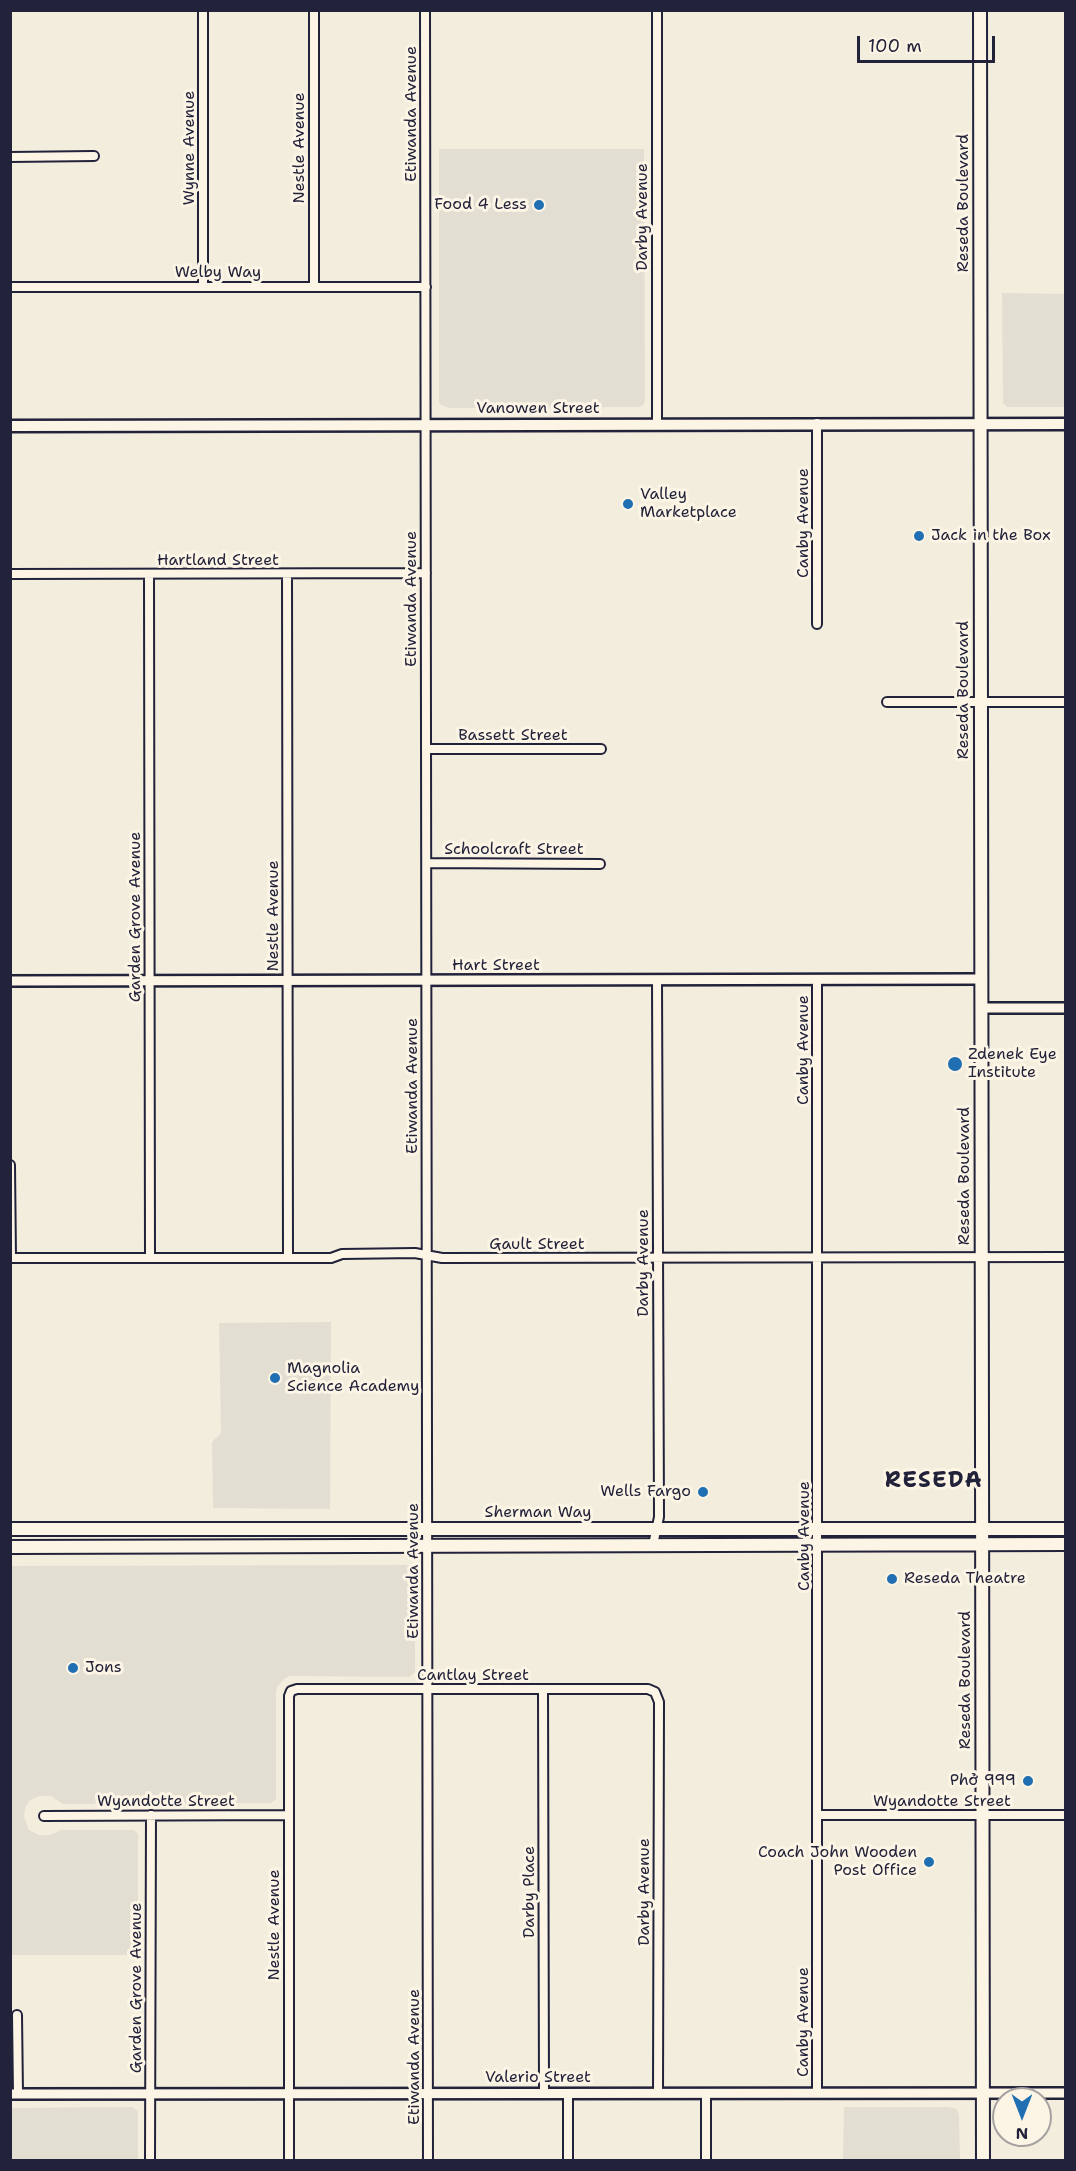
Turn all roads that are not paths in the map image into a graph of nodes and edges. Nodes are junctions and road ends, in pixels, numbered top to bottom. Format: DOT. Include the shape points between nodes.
graph roads {
  1 [pos="203,10"];
  2 [pos="314,10"];
  3 [pos="425,10"];
  4 [pos="657,10"];
  5 [pos="980,10"];
  6 [pos="94,156"];
  7 [pos="10,157"];
  8 [pos="203,286"];
  9 [pos="314,286"];
  10 [pos="10,287"];
  11 [pos="426,287"];
  12 [pos="818,423"];
  13 [pos="657,424"];
  14 [pos="980,424"];
  15 [pos="1065,424"];
  16 [pos="426,425"];
  17 [pos="10,426"];
  18 [pos="426,573"];
  19 [pos="10,574"];
  20 [pos="149,574"];
  21 [pos="287,574"];
  22 [pos="817,624"];
  23 [pos="887,702"];
  24 [pos="980,702"];
  25 [pos="1065,702"];
  26 [pos="426,749"];
  27 [pos="601,749"];
  28 [pos="427,863"];
  29 [pos="600,864"];
  30 [pos="981,979"];
  31 [pos="150,980"];
  32 [pos="288,980"];
  33 [pos="426,980"];
  34 [pos="657,980"];
  35 [pos="817,980"];
  36 [pos="10,981"];
  37 [pos="981,1008"];
  38 [pos="1065,1008"];
  39 [pos="10,1165"];
  40 [pos="427,1256"];
  41 [pos="1065,1257"];
  42 [pos="11,1258"];
  43 [pos="150,1258"];
  44 [pos="288,1258"];
  45 [pos="658,1258"];
  46 [pos="818,1258"];
  47 [pos="982,1258"];
  48 [pos="10,1529"];
  49 [pos="982,1529"];
  50 [pos="1065,1529"];
  51 [pos="427,1530"];
  52 [pos="657,1530"];
  53 [pos="819,1530"];
  54 [pos="982,1544"];
  55 [pos="1065,1544"];
  56 [pos="427,1545"];
  57 [pos="653,1545"];
  58 [pos="819,1545"];
  59 [pos="10,1547"];
  60 [pos="428,1690"];
  61 [pos="543,1690"];
  62 [pos="291,1691"];
  63 [pos="655,1692"];
  64 [pos="151,1815"];
  65 [pos="288,1815"];
  66 [pos="818,1815"];
  67 [pos="1065,1815"];
  68 [pos="44,1816"];
  69 [pos="983,1816"];
  70 [pos="17,2015"];
  71 [pos="818,2092"];
  72 [pos="544,2093"];
  73 [pos="568,2093"];
  74 [pos="658,2093"];
  75 [pos="706,2093"];
  76 [pos="983,2093"];
  77 [pos="1065,2093"];
  78 [pos="14,2094"];
  79 [pos="151,2094"];
  80 [pos="289,2094"];
  81 [pos="428,2094"];
  82 [pos="150,2160"];
  83 [pos="290,2160"];
  84 [pos="428,2160"];
  85 [pos="568,2160"];
  86 [pos="706,2160"];
  87 [pos="983,2160"];
  1 -- 8 [label="street, Wynne Avenue"];
  2 -- 9 [label="street, Nestle Avenue"];
  3 -- 11 [label="street, Etiwanda Avenue"];
  4 -- 13 [label="street, Darby Avenue"];
  5 -- 14 [label="main road, Reseda Boulevard"];
  6 -- 7 [label="street"];
  8 -- 9 [label="street, Welby Way"];
  8 -- 10 [label="street, Welby Way"];
  9 -- 11 [label="street, Welby Way"];
  11 -- 16 [label="street, Etiwanda Avenue"];
  12 -- 13 [label="main road, Vanowen Street"];
  12 -- 14 [label="main road, Vanowen Street"];
  12 -- 22 [label="street, Canby Avenue"];
  13 -- 16 [label="main road, Vanowen Street"];
  14 -- 15 [label="main road, Vanowen Street"];
  14 -- 24 [label="main road, Reseda Boulevard"];
  16 -- 17 [label="main road, Vanowen Street"];
  16 -- 18 [label="street, Etiwanda Avenue"];
  18 -- 21 [label="street, Hartland Street"];
  18 -- 26 [label="street, Etiwanda Avenue"];
  19 -- 20 [label="street, Hartland Street"];
  20 -- 21 [label="street, Hartland Street"];
  20 -- 31 [label="street, Garden Grove Avenue"];
  21 -- 32 [label="street, Nestle Avenue"];
  23 -- 24 [label="street"];
  24 -- 25 [label="street"];
  24 -- 30 [label="main road, Reseda Boulevard"];
  26 -- 27 [label="street, Bassett Street"];
  26 -- 28 [label="street, Etiwanda Avenue"];
  28 -- 29 [label="street, Schoolcraft Street"];
  28 -- 33 [label="street, Etiwanda Avenue"];
  30 -- 35 [label="street, Hart Street"];
  30 -- 37 [label="main road, Reseda Boulevard"];
  31 -- 32 [label="street, Hart Street"];
  31 -- 36 [label="street, Hart Street"];
  31 -- 43 [label="street, Garden Grove Avenue"];
  32 -- 33 [label="street, Hart Street"];
  32 -- 44 [label="street, Nestle Avenue"];
  33 -- 34 [label="street, Hart Street"];
  33 -- 40 [label="street, Etiwanda Avenue"];
  34 -- 35 [label="street, Hart Street"];
  34 -- 45 [label="street, Darby Avenue"];
  35 -- 46 [label="street, Canby Avenue"];
  37 -- 38 [label="street"];
  37 -- 47 [label="main road, Reseda Boulevard"];
  39 -- 42 [label="street"];
  40 -- 44 [label="street, Gault Street" via="342,1254 331,1258"];
  40 -- 45 [label="street, Gault Street"];
  40 -- 51 [label="street, Etiwanda Avenue"];
  41 -- 47 [label="street, Gault Street"];
  42 -- 43 [label="street, Gault Street"];
  43 -- 44 [label="street, Gault Street"];
  45 -- 46 [label="street, Gault Street"];
  45 -- 52 [label="street, Darby Avenue"];
  46 -- 47 [label="street, Gault Street"];
  46 -- 53 [label="street, Canby Avenue"];
  47 -- 49 [label="main road, Reseda Boulevard"];
  48 -- 51 [label="main road, Sherman Way"];
  49 -- 50 [label="main road, Sherman Way"];
  49 -- 53 [label="main road, Sherman Way"];
  49 -- 54 [label="main road, Reseda Boulevard"];
  51 -- 52 [label="main road, Sherman Way"];
  51 -- 56 [label="street, Etiwanda Avenue"];
  52 -- 53 [label="main road, Sherman Way"];
  52 -- 57 [label="street, Darby Avenue"];
  53 -- 58 [label="street, Canby Avenue"];
  54 -- 55 [label="main road, Sherman Way"];
  54 -- 58 [label="main road, Sherman Way"];
  54 -- 69 [label="main road, Reseda Boulevard"];
  56 -- 57 [label="main road, Sherman Way"];
  56 -- 59 [label="main road, Sherman Way"];
  56 -- 60 [label="street, Etiwanda Avenue"];
  57 -- 58 [label="main road, Sherman Way"];
  58 -- 66 [label="street, Canby Avenue"];
  60 -- 61 [label="street, Cantlay Street"];
  60 -- 62 [label="street, Cantlay Street"];
  60 -- 81 [label="street, Etiwanda Avenue"];
  61 -- 63 [label="street, Cantlay Street"];
  61 -- 72 [label="street, Darby Place"];
  62 -- 65 [label="street, Nestle Avenue"];
  63 -- 74 [label="street, Darby Avenue" via="659,1702"];
  64 -- 65 [label="street, Wyandotte Street"];
  64 -- 68 [label="street, Wyandotte Street"];
  64 -- 79 [label="street, Garden Grove Avenue"];
  65 -- 80 [label="street, Nestle Avenue"];
  66 -- 69 [label="street, Wyandotte Street"];
  66 -- 71 [label="street, Canby Avenue"];
  67 -- 69 [label="street, Wyandotte Street"];
  69 -- 76 [label="main road, Reseda Boulevard"];
  70 -- 78 [label="street"];
  71 -- 75 [label="street, Valerio Street"];
  71 -- 76 [label="street, Valerio Street"];
  72 -- 73 [label="street, Valerio Street"];
  72 -- 81 [label="street, Valerio Street"];
  73 -- 74 [label="street, Valerio Street"];
  73 -- 85 [label="street"];
  74 -- 75 [label="street, Valerio Street"];
  75 -- 86 [label="street"];
  76 -- 77 [label="street, Valerio Street"];
  76 -- 87 [label="main road, Reseda Boulevard"];
  78 -- 79 [label="street, Valerio Street"];
  79 -- 80 [label="street, Valerio Street"];
  79 -- 82 [label="street, Garden Grove Avenue"];
  80 -- 81 [label="street, Valerio Street"];
  80 -- 83 [label="street, Nestle Avenue"];
  81 -- 84 [label="street, Etiwanda Avenue"];
}
